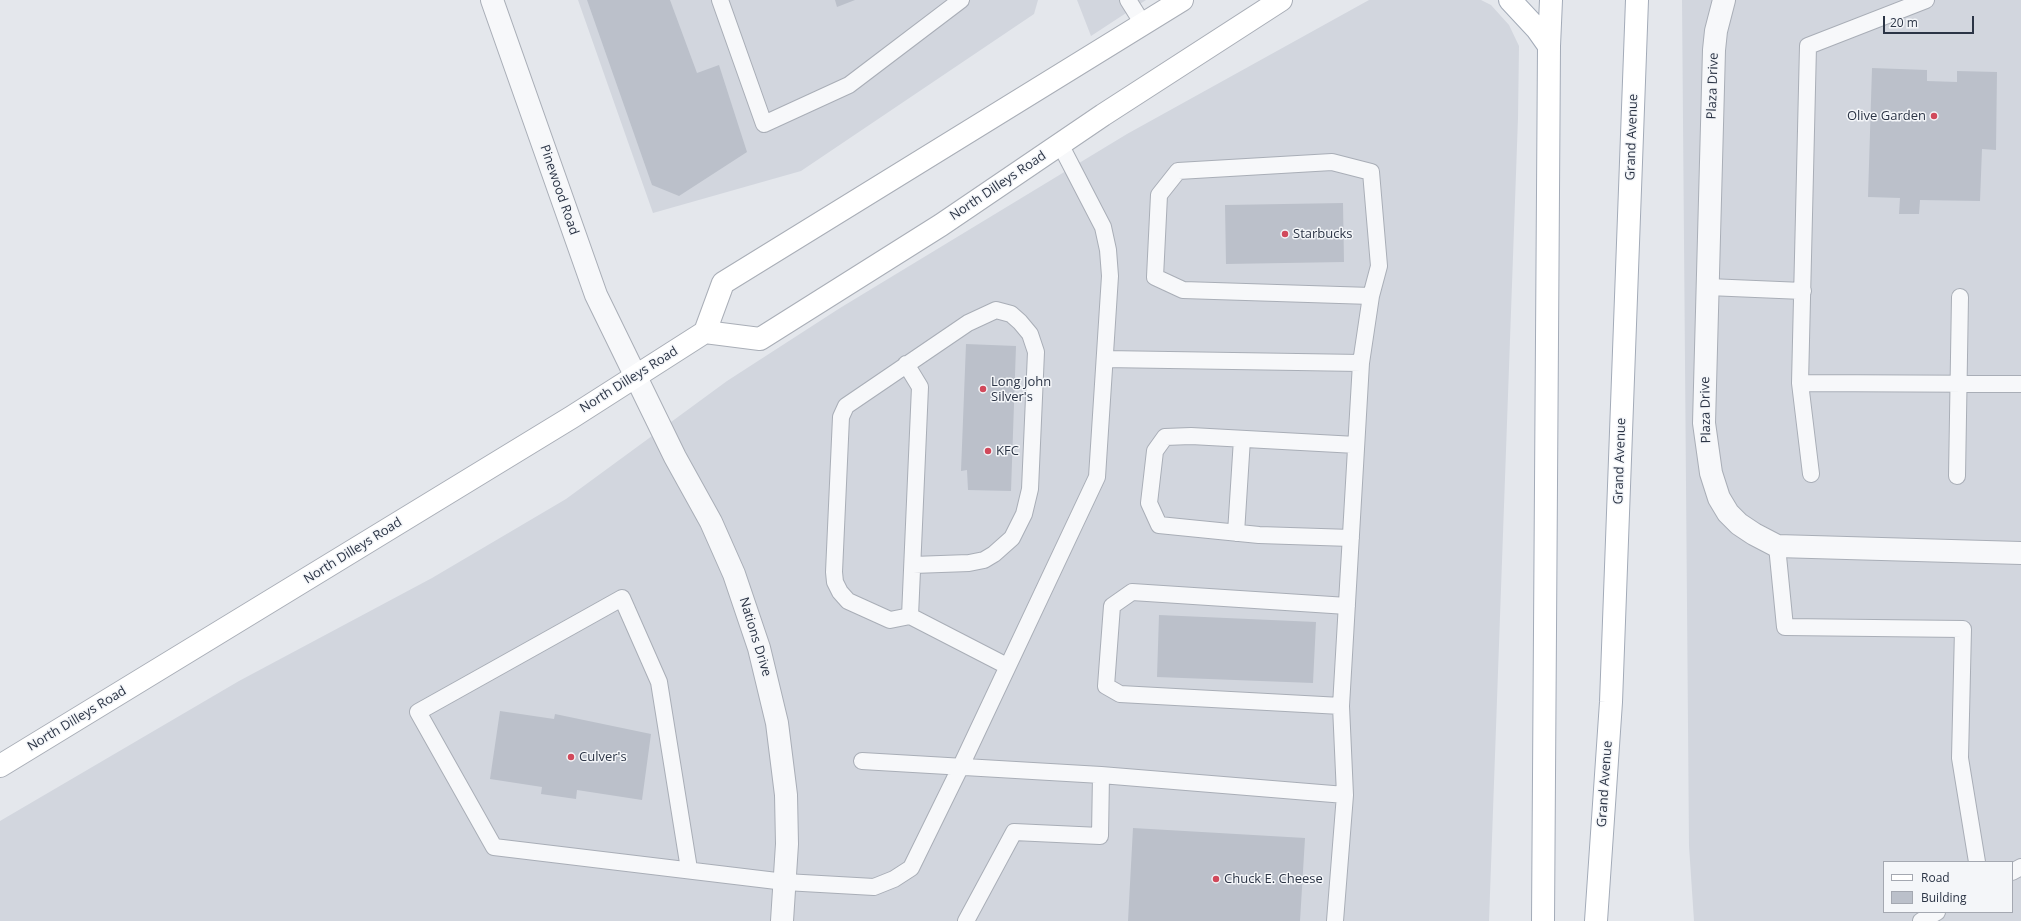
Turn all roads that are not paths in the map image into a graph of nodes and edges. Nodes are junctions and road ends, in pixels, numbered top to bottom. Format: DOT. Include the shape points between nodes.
graph roads {
  1 [pos="492,0"];
  2 [pos="720,0"];
  3 [pos="961,0"];
  4 [pos="1128,0"];
  5 [pos="1182,0"];
  6 [pos="1281,0"];
  7 [pos="1510,0"];
  8 [pos="1551,0"];
  9 [pos="1637,0"];
  10 [pos="1724,0"];
  11 [pos="1926,0"];
  12 [pos="1143,24"];
  13 [pos="1549,46"];
  14 [pos="1060,144"];
  15 [pos="1708,287"];
  16 [pos="1803,291"];
  17 [pos="1371,296"];
  18 [pos="1960,297"];
  19 [pos="705,332"];
  20 [pos="1105,359"];
  21 [pos="1361,363"];
  22 [pos="906,364"];
  23 [pos="635,376"];
  24 [pos="1800,383"];
  25 [pos="1959,384"];
  26 [pos="2021,384"];
  27 [pos="1242,439"];
  28 [pos="1356,445"];
  29 [pos="1811,474"];
  30 [pos="1957,476"];
  31 [pos="1236,533"];
  32 [pos="1351,538"];
  33 [pos="1777,546"];
  34 [pos="2021,553"];
  35 [pos="913,565"];
  36 [pos="1348,606"];
  37 [pos="910,616"];
  38 [pos="1007,666"];
  39 [pos="1341,706"];
  40 [pos="862,761"];
  41 [pos="0,766"];
  42 [pos="960,768"];
  43 [pos="1101,776"];
  44 [pos="1345,796"];
  45 [pos="1977,861"];
  46 [pos="689,869"];
  47 [pos="785,882"];
  48 [pos="1935,913"];
  49 [pos="782,921"];
  50 [pos="966,921"];
  51 [pos="1335,921"];
  52 [pos="1543,921"];
  53 [pos="1596,921"];
  54 [pos="1921,921"];
  1 -- 23 [label="street, Pinewood Road" via="596,295"];
  2 -- 3 [label="lane" via="764,124 849,86"];
  4 -- 12 [label="lane"];
  5 -- 12 [label="street"];
  6 -- 14 [label="street, North Dilleys Road"];
  7 -- 13 [label="street" via="1538,29"];
  8 -- 13 [label="street"];
  9 -- 53 [label="street, Grand Avenue" via="1611,702"];
  10 -- 15 [label="street, Plaza Drive" via="1714,50"];
  11 -- 16 [label="lane" via="1808,46"];
  12 -- 19 [label="street" via="723,283"];
  13 -- 52 [label="street"];
  14 -- 19 [label="street, North Dilleys Road" via="941,225 760,339"];
  14 -- 20 [label="lane" via="1103,227 1108,250 1110,276"];
  15 -- 16 [label="lane"];
  15 -- 33 [label="street, Plaza Drive" via="1704,423 1711,473 1719,498 1728,513 1739,524"];
  16 -- 24 [label="lane"];
  17 -- 17 [label="lane" via="1379,266 1371,172 1332,162 1178,171 1159,195 1155,277 1182,290"];
  17 -- 21 [label="lane"];
  18 -- 25 [label="lane"];
  19 -- 23 [label="street, North Dilleys Road"];
  20 -- 21 [label="lane"];
  20 -- 38 [label="lane" via="1097,477"];
  21 -- 28 [label="lane"];
  22 -- 35 [label="lane" via="920,387"];
  22 -- 35 [label="lane" via="968,323 996,310 1011,314 1020,322 1030,334 1036,352 1030,489 1024,514 1012,538 984,560"];
  22 -- 37 [label="lane" via="846,406 841,417 834,572 835,582 848,601 890,620"];
  23 -- 41 [label="street, North Dilleys Road"];
  23 -- 47 [label="street, Nations Drive" via="711,522 734,574 759,648 777,723 786,795"];
  24 -- 25 [label="lane"];
  24 -- 29 [label="lane"];
  25 -- 26 [label="lane"];
  25 -- 30 [label="lane"];
  27 -- 28 [label="lane"];
  27 -- 31 [label="lane"];
  27 -- 31 [label="lane" via="1165,437 1155,451 1149,503 1159,525"];
  28 -- 32 [label="lane"];
  31 -- 32 [label="lane"];
  32 -- 36 [label="lane"];
  33 -- 34 [label="street, Plaza Drive"];
  33 -- 45 [label="lane" via="1785,627 1963,629 1960,758"];
  35 -- 37 [label="lane"];
  36 -- 39 [label="lane"];
  36 -- 39 [label="lane" via="1132,592 1112,606 1106,686 1120,694"];
  37 -- 38 [label="lane"];
  38 -- 42 [label="lane"];
  39 -- 44 [label="lane"];
  40 -- 42 [label="lane"];
  42 -- 43 [label="lane"];
  42 -- 47 [label="lane" via="911,868 894,879 874,887"];
  43 -- 44 [label="lane"];
  43 -- 50 [label="lane" via="1100,836 1014,832"];
  44 -- 51 [label="lane"];
  46 -- 46 [label="lane" via="659,682 622,598 418,712 494,847"];
  46 -- 47 [label="lane"];
  47 -- 49 [label="street, Nations Drive"];
  48 -- 54 [label="lane"];
}
